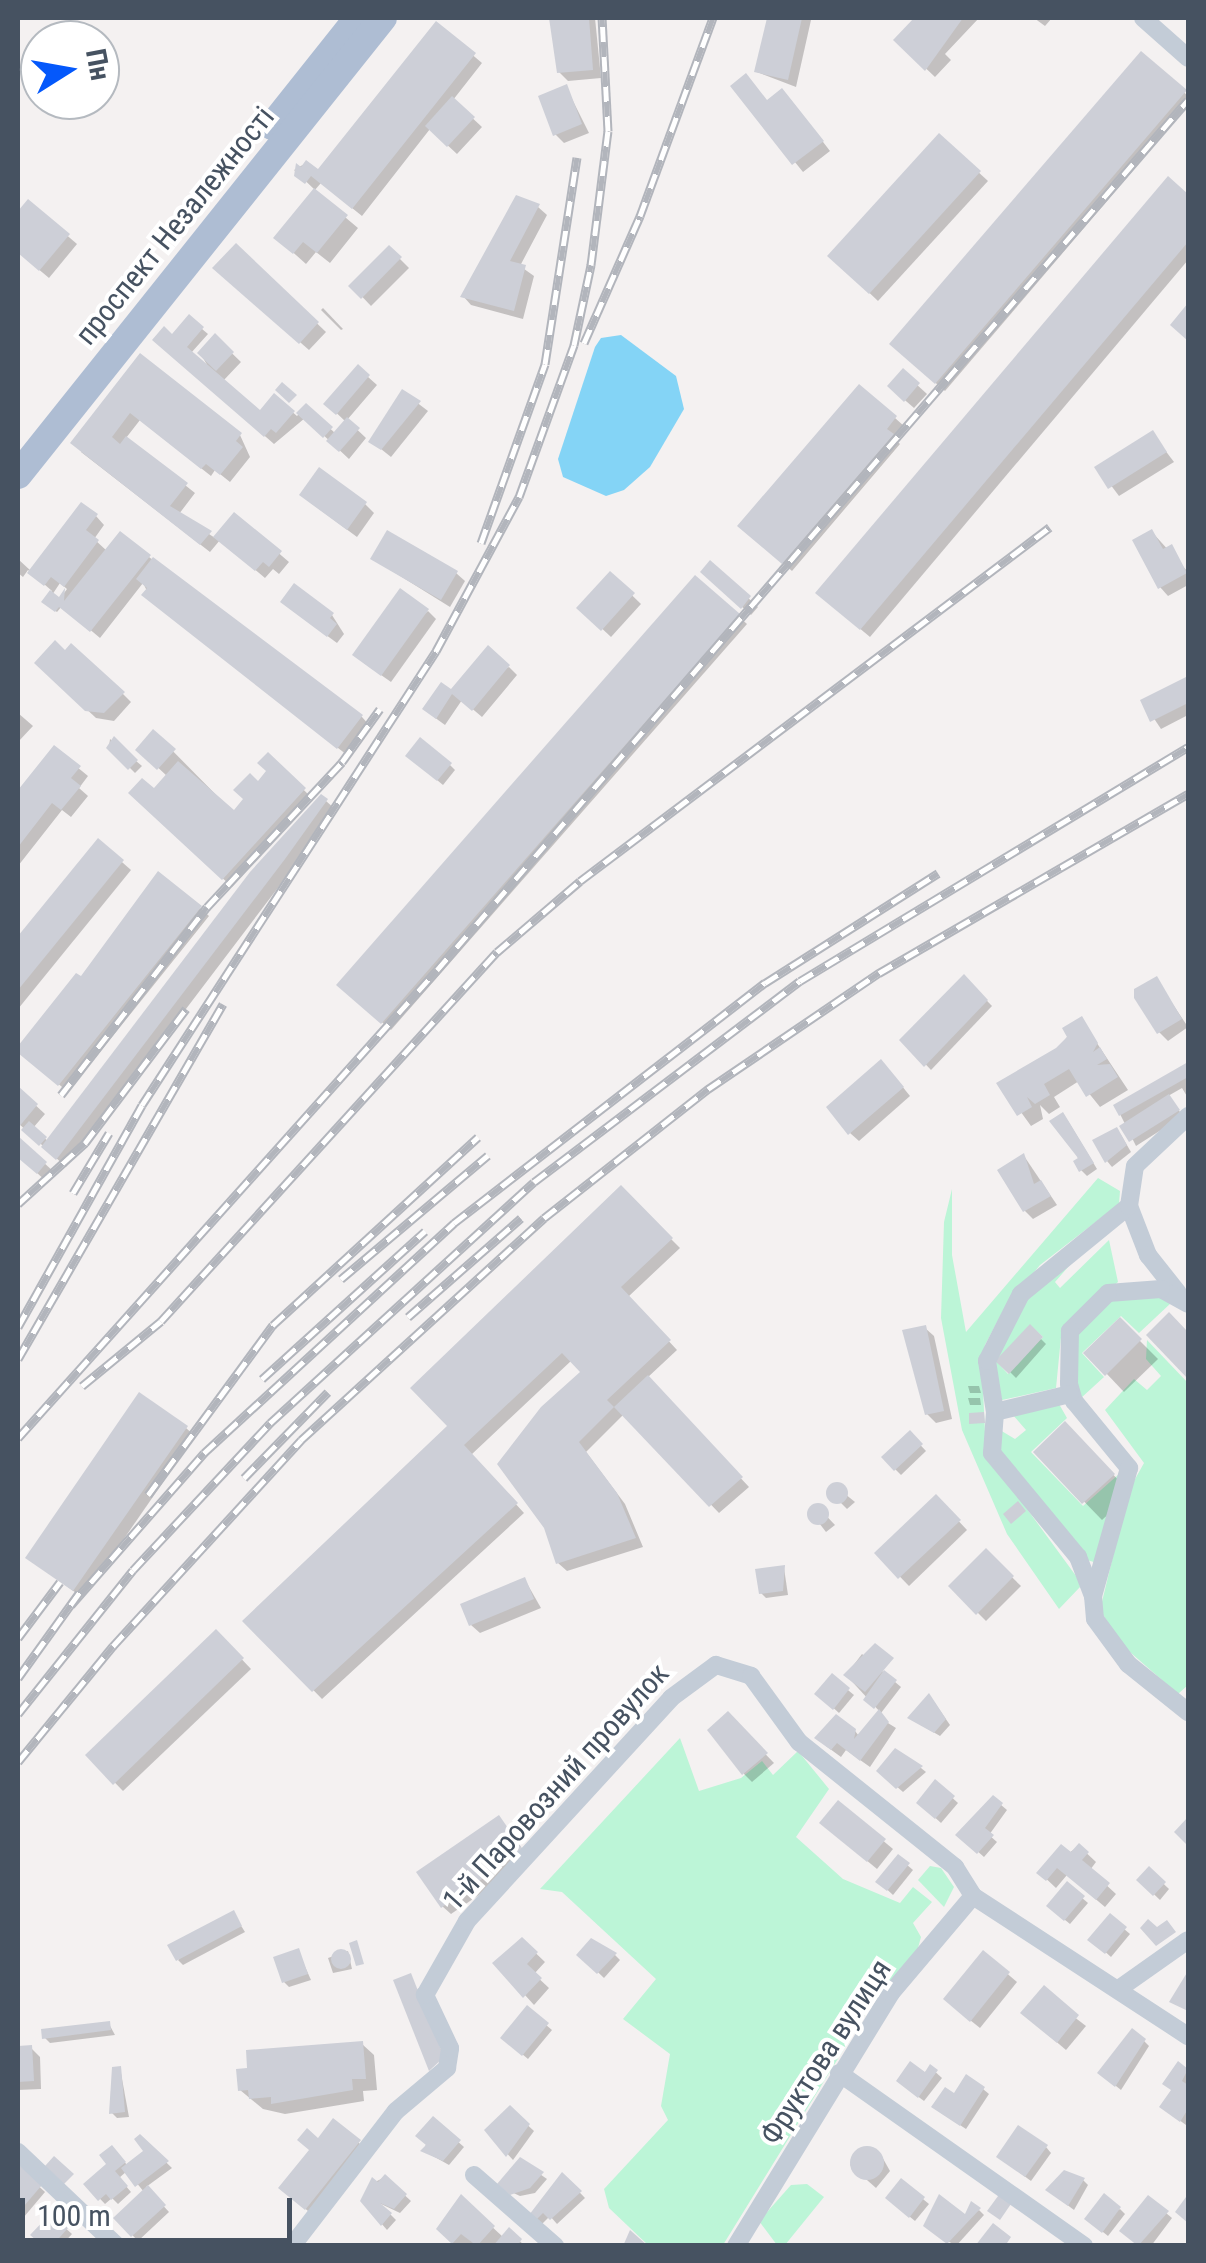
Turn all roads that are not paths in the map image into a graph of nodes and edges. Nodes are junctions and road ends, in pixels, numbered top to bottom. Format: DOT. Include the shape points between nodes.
graph roads {
  1 [pos="358,18"];
  2 [pos="384,18"];
  3 [pos="1143,18"];
  4 [pos="1188,58"];
  5 [pos="18,446"];
  6 [pos="18,475"];
  7 [pos="1188,1116"];
  8 [pos="1129,1206"];
  9 [pos="1183,1298"];
  10 [pos="1070,1394"];
  11 [pos="995,1412"];
  12 [pos="1094,1596"];
  13 [pos="1188,1712"];
  14 [pos="973,1896"];
  15 [pos="1188,1940"];
  16 [pos="1120,1988"];
  17 [pos="1188,2036"];
  18 [pos="839,2073"];
  19 [pos="18,2152"];
  20 [pos="474,2175"];
  21 [pos="117,2246"];
  22 [pos="292,2246"];
  23 [pos="555,2246"];
  24 [pos="736,2246"];
  25 [pos="1084,2246"];
  1 -- 5 [label="main road, проспект Незалежності"];
  2 -- 6 [label="main road, проспект Незалежності"];
  3 -- 4 [label="street"];
  7 -- 8 [label="street" via="1135,1166"];
  8 -- 9 [label="street" via="1148,1255"];
  8 -- 11 [label="street" via="1042,1272 1004,1318 987,1361"];
  9 -- 10 [label="street" via="1108,1293 1070,1330"];
  10 -- 11 [label="street"];
  10 -- 12 [label="street" via="1128,1468"];
  11 -- 12 [label="street" via="990,1443 1000,1469 1078,1557"];
  12 -- 13 [label="street" via="1094,1619 1107,1642"];
  14 -- 16 [label="street"];
  14 -- 18 [label="street, Фруктова вулиця" via="891,1993"];
  14 -- 22 [label="street, 1-й Паровозний провулок" via="955,1867 799,1742 751,1676 716,1665 671,1698 468,1920 425,1995 450,2048 447,2068 396,2112"];
  15 -- 16 [label="street"];
  16 -- 17 [label="street"];
  18 -- 24 [label="street, Фруктова вулиця"];
  18 -- 25 [label="street"];
  19 -- 21 [label="street"];
  20 -- 23 [label="street"];
}
